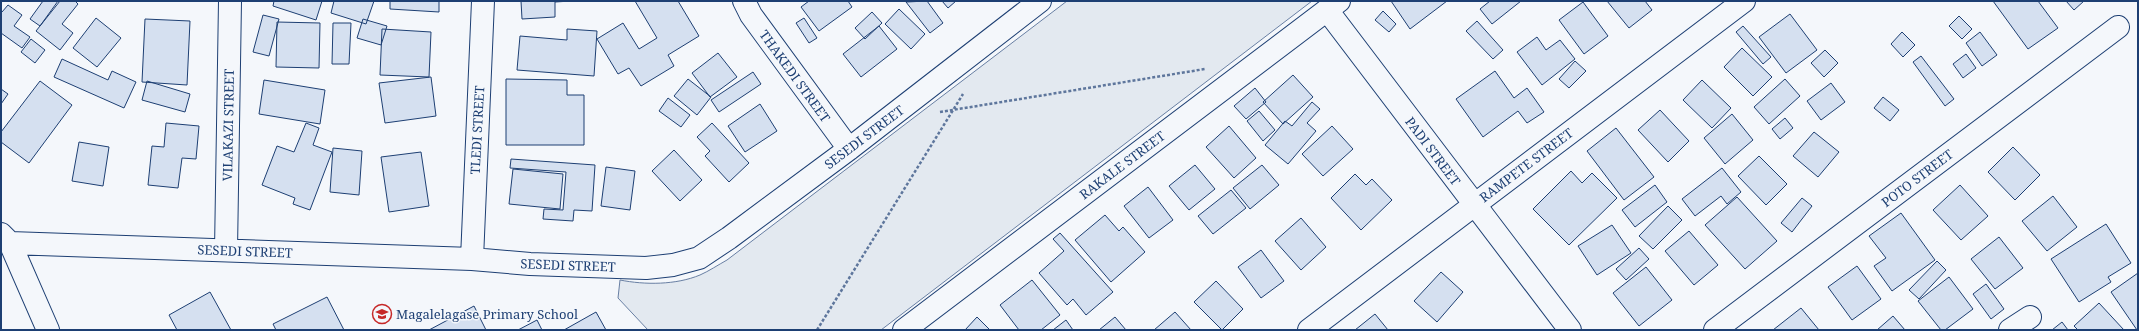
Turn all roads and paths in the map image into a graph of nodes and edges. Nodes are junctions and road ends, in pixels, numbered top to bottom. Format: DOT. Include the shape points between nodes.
graph roads {
  1 [pos="230,1"];
  2 [pos="483,1"];
  3 [pos="744,1"];
  4 [pos="1040,1"];
  5 [pos="1744,1"];
  6 [pos="1333,6"];
  7 [pos="2118,27"];
  8 [pos="1206,69"];
  9 [pos="965,91"];
  10 [pos="954,111"];
  11 [pos="938,112"];
  12 [pos="849,149"];
  13 [pos="1474,205"];
  14 [pos="6,239"];
  15 [pos="226,250"];
  16 [pos="472,259"];
  17 [pos="2030,317"];
  18 [pos="48,330"];
  19 [pos="817,330"];
  20 [pos="904,330"];
  21 [pos="1309,330"];
  22 [pos="1570,330"];
  23 [pos="1715,330"];
  24 [pos="2010,330"];
  1 -- 15 [label="street, VILAKAZI STREET"];
  2 -- 16 [label="street, TLEDI STREET"];
  3 -- 12 [label="street, THAKEDI STREET" via="751,15"];
  4 -- 12 [label="street, SESEDI STREET"];
  5 -- 13 [label="street, RAMPETE STREET"];
  6 -- 13 [label="street, PADI STREET"];
  6 -- 20 [label="street, RAKALE STREET"];
  7 -- 23 [label="street, POTO STREET"];
  8 -- 10 [label="path"];
  9 -- 10 [label="path"];
  10 -- 11 [label="path"];
  10 -- 19 [label="path"];
  12 -- 16 [label="street, SESEDI STREET" via="699,258 673,265 646,268"];
  13 -- 21 [label="street, RAMPETE STREET"];
  13 -- 22 [label="street, PADI STREET"];
  14 -- 15 [label="street, SESEDI STREET"];
  14 -- 18 [label="street"];
  15 -- 16 [label="street, SESEDI STREET"];
  17 -- 24 [label="street"];
}
